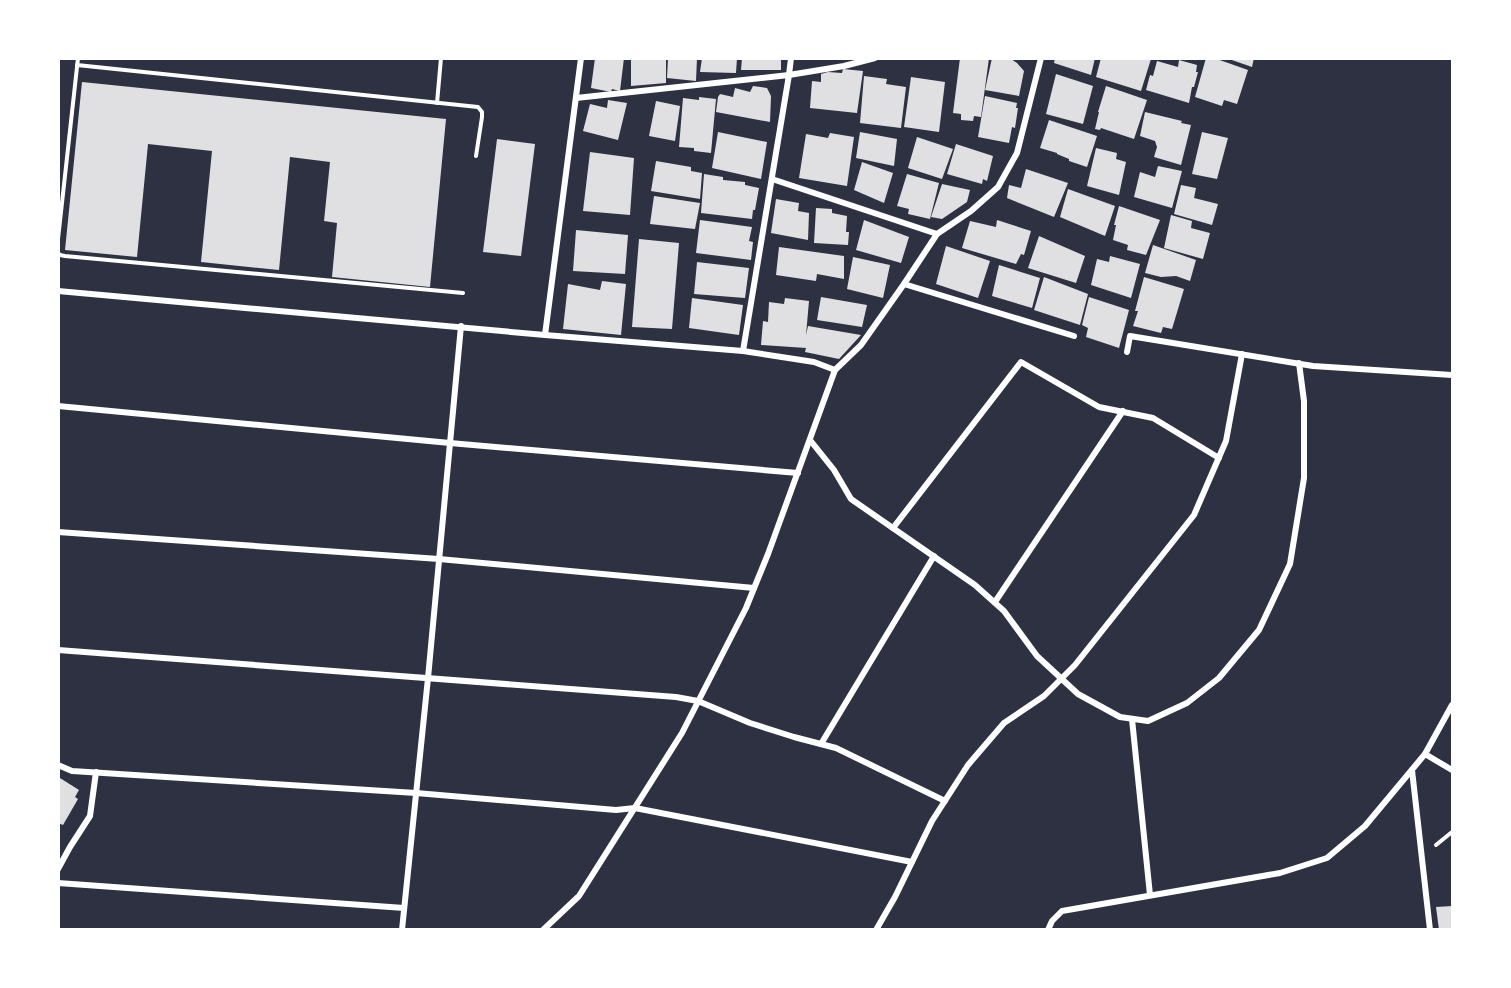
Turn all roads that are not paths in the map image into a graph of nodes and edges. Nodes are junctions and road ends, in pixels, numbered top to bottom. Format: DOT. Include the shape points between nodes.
graph roads {
  1 [pos="581,58"];
  2 [pos="791,58"];
  3 [pos="875,58"];
  4 [pos="1041,58"];
  5 [pos="789,75"];
  6 [pos="576,98"];
  7 [pos="772,179"];
  8 [pos="937,234"];
  9 [pos="904,284"];
  10 [pos="58,291"];
  11 [pos="461,326"];
  12 [pos="545,335"];
  13 [pos="1074,336"];
  14 [pos="743,351"];
  15 [pos="1128,352"];
  16 [pos="1242,354"];
  17 [pos="1299,363"];
  18 [pos="835,370"];
  19 [pos="1452,375"];
  20 [pos="58,406"];
  21 [pos="1123,411"];
  22 [pos="810,440"];
  23 [pos="450,443"];
  24 [pos="1219,458"];
  25 [pos="798,473"];
  26 [pos="893,528"];
  27 [pos="58,532"];
  28 [pos="934,556"];
  29 [pos="439,559"];
  30 [pos="754,588"];
  31 [pos="995,602"];
  32 [pos="58,650"];
  33 [pos="428,678"];
  34 [pos="1061,679"];
  35 [pos="698,701"];
  36 [pos="1452,705"];
  37 [pos="1132,719"];
  38 [pos="821,744"];
  39 [pos="1425,754"];
  40 [pos="58,765"];
  41 [pos="1412,770"];
  42 [pos="1452,770"];
  43 [pos="96,772"];
  44 [pos="416,793"];
  45 [pos="945,801"];
  46 [pos="635,808"];
  47 [pos="912,862"];
  48 [pos="58,869"];
  49 [pos="58,883"];
  50 [pos="1150,895"];
  51 [pos="404,908"];
  52 [pos="402,930"];
  53 [pos="543,930"];
  54 [pos="876,930"];
  55 [pos="1048,930"];
  56 [pos="1430,930"];
  1 -- 6 [label="street"];
  2 -- 5 [label="street"];
  3 -- 5 [label="street"];
  4 -- 8 [label="street" via="1017,153 998,187"];
  5 -- 6 [label="street"];
  5 -- 7 [label="street"];
  6 -- 12 [label="street"];
  7 -- 8 [label="street"];
  7 -- 14 [label="street"];
  8 -- 9 [label="street"];
  9 -- 13 [label="street"];
  9 -- 18 [label="street" via="861,345"];
  10 -- 11 [label="street"];
  11 -- 12 [label="street"];
  11 -- 23 [label="street"];
  12 -- 14 [label="street"];
  14 -- 18 [label="street" via="814,362"];
  15 -- 16 [label="street" via="1130,336"];
  16 -- 17 [label="street"];
  16 -- 24 [label="street" via="1227,441"];
  17 -- 19 [label="street"];
  17 -- 37 [label="street" via="1304,401 1304,478 1290,564 1264,620 1219,678 1187,703 1148,721"];
  18 -- 22 [label="street"];
  20 -- 23 [label="street"];
  21 -- 24 [label="street" via="1153,418"];
  21 -- 26 [label="street" via="1099,407 1021,362"];
  21 -- 31 [label="street"];
  22 -- 25 [label="street"];
  22 -- 26 [label="street" via="851,499"];
  23 -- 25 [label="street"];
  23 -- 29 [label="street"];
  24 -- 34 [label="street" via="1194,515"];
  25 -- 30 [label="street"];
  26 -- 28 [label="street"];
  27 -- 29 [label="street"];
  28 -- 31 [label="street"];
  28 -- 38 [label="street"];
  29 -- 30 [label="street"];
  29 -- 33 [label="street"];
  30 -- 35 [label="street"];
  31 -- 34 [label="street" via="1037,656"];
  32 -- 33 [label="street"];
  33 -- 35 [label="street"];
  33 -- 44 [label="street"];
  34 -- 37 [label="street" via="1078,694 1120,717"];
  34 -- 45 [label="street" via="1044,696 1004,723 968,765"];
  35 -- 38 [label="street" via="750,723"];
  35 -- 46 [label="street"];
  36 -- 39 [label="street"];
  37 -- 50 [label="street"];
  38 -- 45 [label="street"];
  39 -- 41 [label="street"];
  39 -- 42 [label="street"];
  40 -- 43 [label="street" via="72,771"];
  41 -- 50 [label="street" via="1365,826 1327,858 1280,873"];
  41 -- 56 [label="street"];
  43 -- 44 [label="street"];
  43 -- 48 [label="street" via="90,816"];
  44 -- 46 [label="street" via="616,810"];
  44 -- 51 [label="street"];
  45 -- 47 [label="street"];
  46 -- 47 [label="street"];
  46 -- 53 [label="street" via="579,896"];
  47 -- 54 [label="street"];
  49 -- 51 [label="street"];
  50 -- 55 [label="street" via="1062,911"];
  51 -- 52 [label="street"];
}
